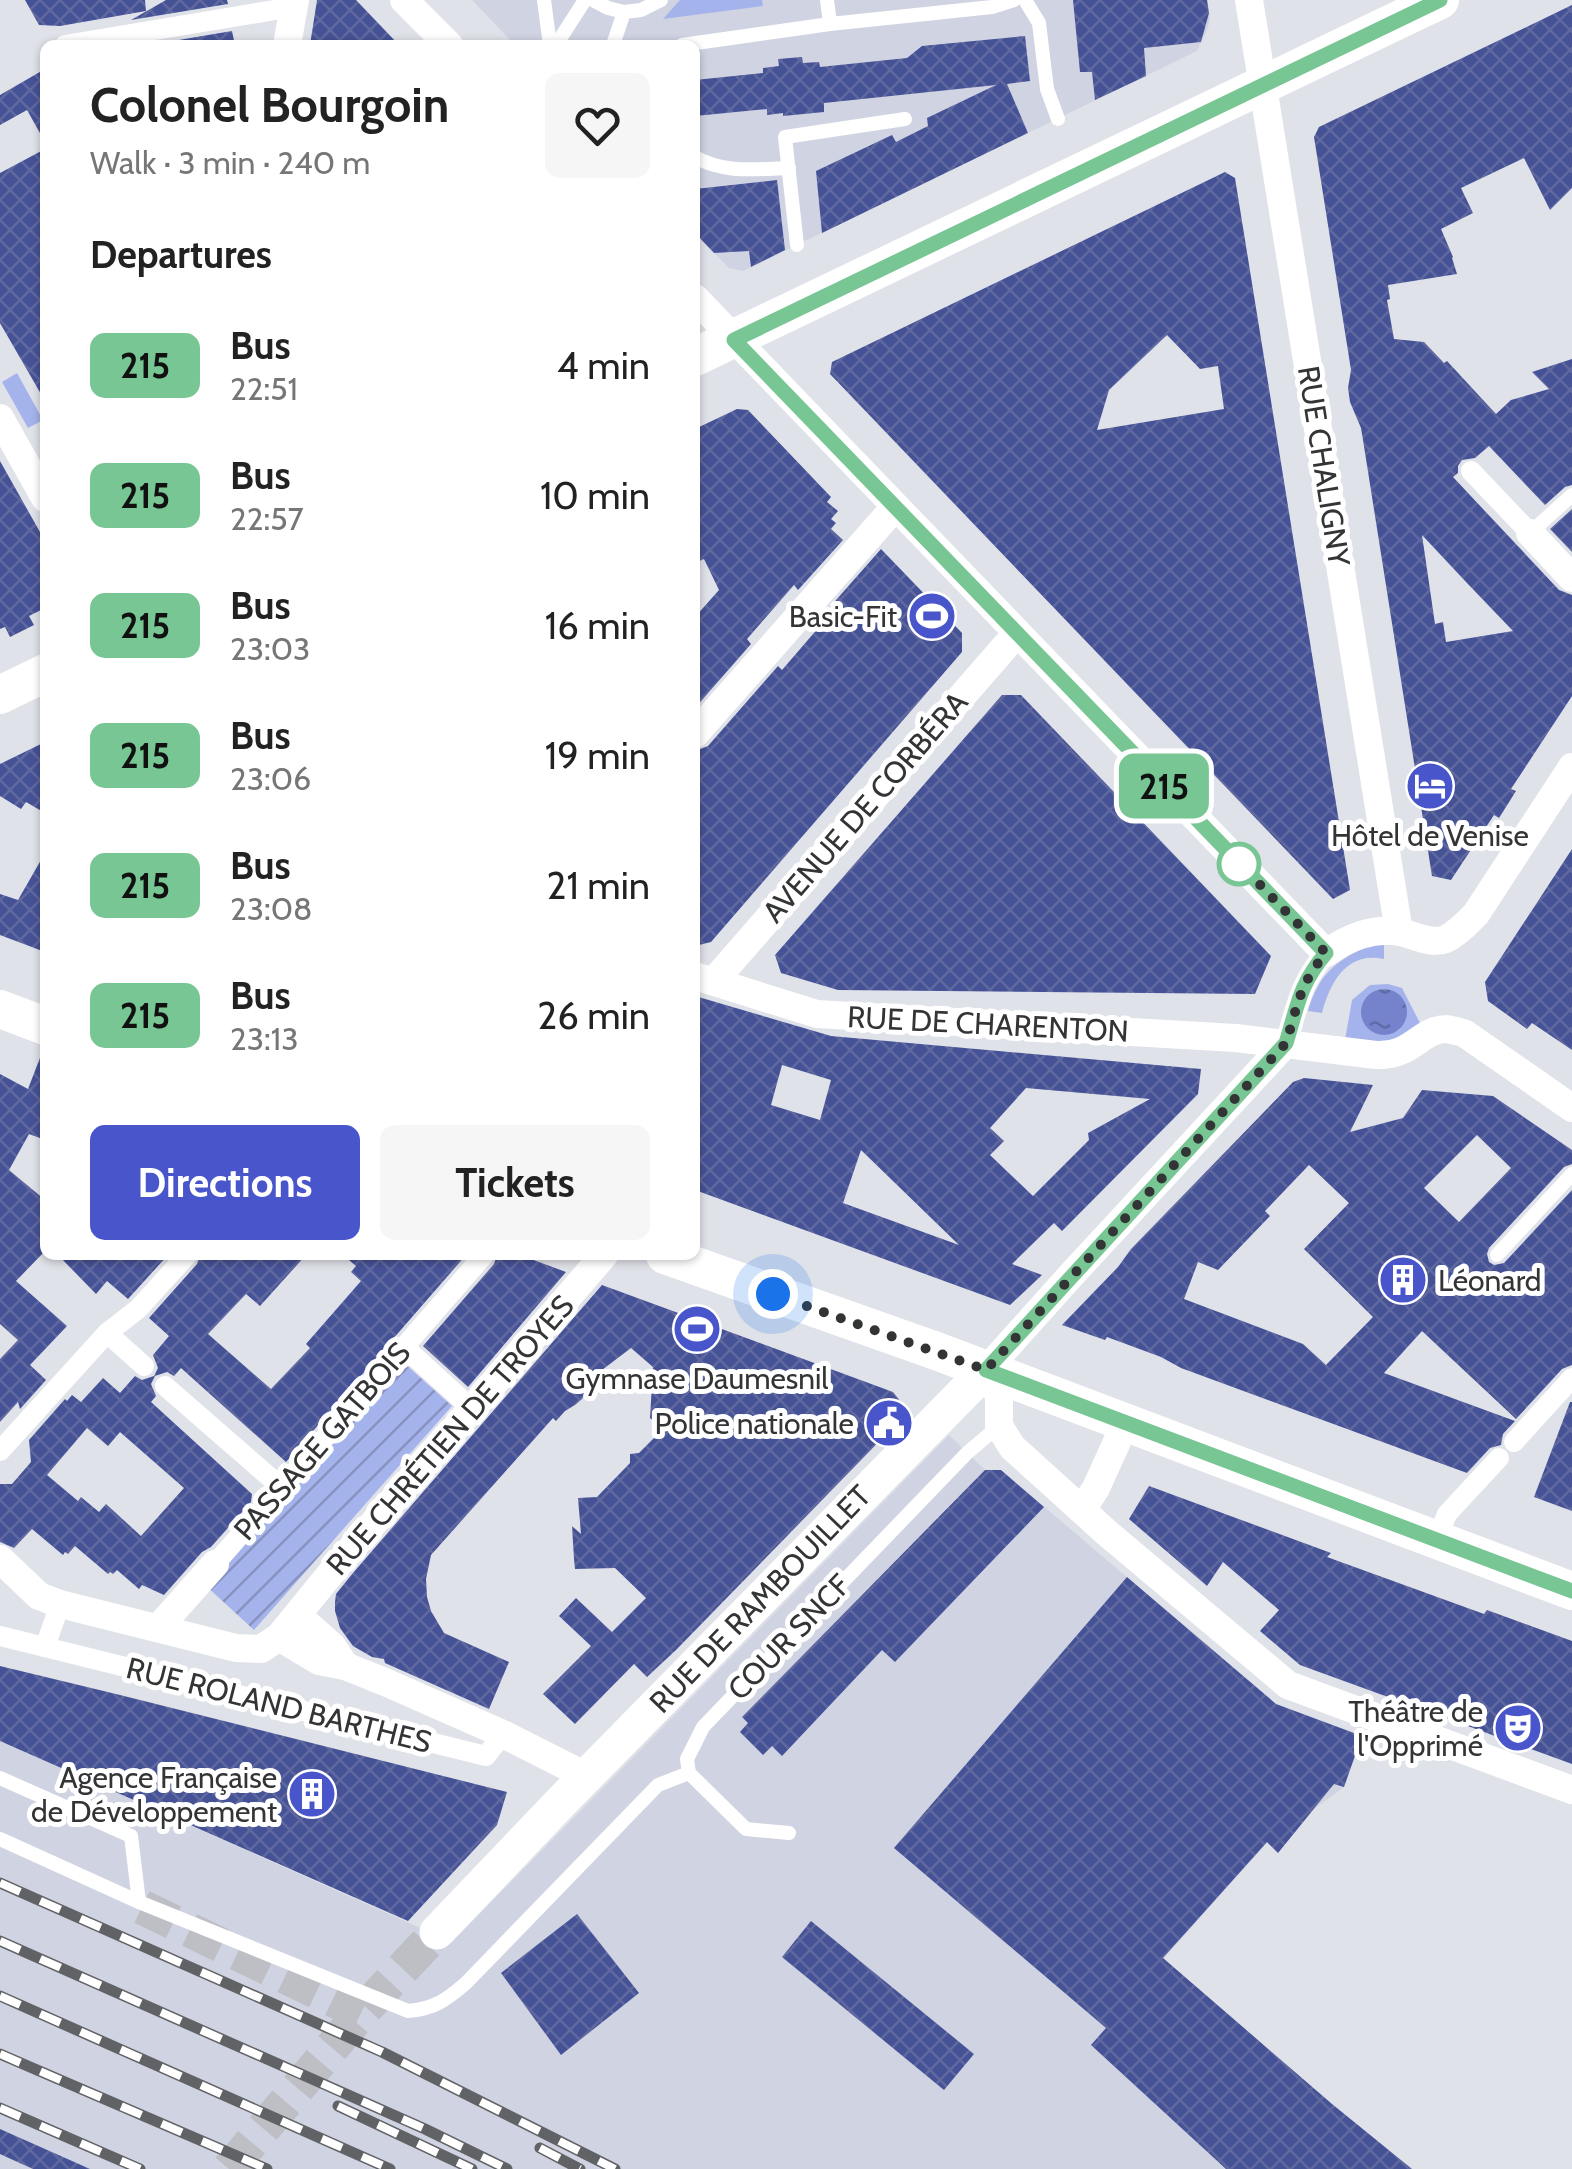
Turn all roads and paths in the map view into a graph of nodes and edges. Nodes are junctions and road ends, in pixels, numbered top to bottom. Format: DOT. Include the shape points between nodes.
graph roads {
  1 [pos="404,0"];
  2 [pos="544,0"];
  3 [pos="585,0"];
  4 [pos="592,0"];
  5 [pos="661,0"];
  6 [pos="828,0"];
  7 [pos="1014,0"];
  8 [pos="1025,0"];
  9 [pos="1249,0"];
  10 [pos="1440,0"];
  11 [pos="294,3"];
  12 [pos="624,12"];
  13 [pos="830,24"];
  14 [pos="92,40"];
  15 [pos="288,40"];
  16 [pos="444,40"];
  17 [pos="552,40"];
  18 [pos="557,40"];
  19 [pos="615,40"];
  20 [pos="700,42"];
  21 [pos="1262,86"];
  22 [pos="905,119"];
  23 [pos="1058,120"];
  24 [pos="700,159"];
  25 [pos="789,168"];
  26 [pos="797,244"];
  27 [pos="700,303"];
  28 [pos="734,340"];
  29 [pos="700,356"];
  30 [pos="0,418"];
  31 [pos="1471,471"];
  32 [pos="40,489"];
  33 [pos="1572,495"];
  34 [pos="895,507"];
  35 [pos="1530,533"];
  36 [pos="1572,578"];
  37 [pos="1017,634"];
  38 [pos="700,728"];
  39 [pos="1572,767"];
  40 [pos="1399,932"];
  41 [pos="1326,953"];
  42 [pos="704,978"];
  43 [pos="0,1009"];
  44 [pos="40,1024"];
  45 [pos="1286,1043"];
  46 [pos="1572,1108"];
  47 [pos="1572,1174"];
  48 [pos="1497,1255"];
  49 [pos="182,1260"];
  50 [pos="480,1260"];
  51 [pos="600,1260"];
  52 [pos="679,1260"];
  53 [pos="107,1333"];
  54 [pos="404,1347"];
  55 [pos="144,1366"];
  56 [pos="986,1370"];
  57 [pos="1572,1378"];
  58 [pos="165,1386"];
  59 [pos="472,1409"];
  60 [pos="1124,1424"];
  61 [pos="999,1426"];
  62 [pos="1514,1442"];
  63 [pos="0,1450"];
  64 [pos="1499,1458"];
  65 [pos="282,1488"];
  66 [pos="1082,1510"];
  67 [pos="1436,1541"];
  68 [pos="0,1559"];
  69 [pos="216,1564"];
  70 [pos="1572,1591"];
  71 [pos="60,1604"];
  72 [pos="160,1627"];
  73 [pos="288,1627"];
  74 [pos="0,1636"];
  75 [pos="44,1647"];
  76 [pos="503,1734"];
  77 [pos="689,1774"];
  78 [pos="586,1776"];
  79 [pos="0,1778"];
  80 [pos="1572,1790"];
  81 [pos="789,1833"];
  82 [pos="0,1839"];
  83 [pos="139,1902"];
  84 [pos="437,1932"];
  1 -- 16 [label="street"];
  2 -- 17 [label="lane"];
  3 -- 18 [label="lane"];
  4 -- 12 [label="lane"];
  5 -- 12 [label="lane"];
  6 -- 13 [label="lane"];
  7 -- 13 [label="lane"];
  8 -- 23 [label="lane" via="1038,23"];
  9 -- 21 [label="street, RUE CHALIGNY"];
  10 -- 21 [label="main road"];
  11 -- 14 [label="street"];
  11 -- 15 [label="street"];
  12 -- 19 [label="lane"];
  13 -- 20 [label="lane"];
  21 -- 28 [label="main road"];
  21 -- 40 [label="street, RUE CHALIGNY"];
  22 -- 25 [label="lane" via="785,136"];
  24 -- 25 [label="lane" via="730,170"];
  25 -- 26 [label="lane"];
  27 -- 28 [label="street"];
  28 -- 29 [label="main road"];
  28 -- 34 [label="street"];
  30 -- 32 [label="street"];
  31 -- 35 [label="street"];
  33 -- 35 [label="lane"];
  34 -- 37 [label="street"];
  34 -- 38 [label="street"];
  35 -- 36 [label="street"];
  37 -- 41 [label="street"];
  37 -- 42 [label="street, AVENUE DE CORBÉRA"];
  39 -- 40 [label="street" via="1461,929 1442,941"];
  40 -- 41 [label="street" via="1360,934"];
  41 -- 45 [label="lane" via="1303,985"];
  42 -- 45 [label="street, RUE DE CHARENTON" via="818,1014"];
  43 -- 44 [label="main road"];
  45 -- 46 [label="street, RUE DE CHARENTON" via="1390,1056 1448,1029"];
  45 -- 56 [label="street, RUE DE RAMBOUILLET"];
  47 -- 48 [label="lane"];
  49 -- 53 [label="street"];
  50 -- 54 [label="street, PASSAGE GATBOIS"];
  51 -- 59 [label="street, RUE CHRÉTIEN DE TROYES"];
  52 -- 56 [label="main road"];
  53 -- 55 [label="street"];
  53 -- 63 [label="street"];
  54 -- 59 [label="street"];
  54 -- 65 [label="street, PASSAGE GATBOIS"];
  56 -- 60 [label="main road"];
  56 -- 61 [label="street" via="999,1396"];
  56 -- 78 [label="street, RUE DE RAMBOUILLET"];
  57 -- 62 [label="street"];
  58 -- 65 [label="street"];
  59 -- 73 [label="street, RUE CHRÉTIEN DE TROYES"];
  60 -- 66 [label="street"];
  60 -- 67 [label="main road"];
  61 -- 66 [label="street" via="1012,1447"];
  61 -- 77 [label="lane, COUR SNCF" via="703,1727 687,1758"];
  64 -- 67 [label="street" via="1448,1514"];
  65 -- 69 [label="street, PASSAGE GATBOIS"];
  66 -- 80 [label="street" via="1288,1685"];
  67 -- 70 [label="main road"];
  68 -- 71 [label="street" via="39,1596"];
  69 -- 72 [label="street, PASSAGE GATBOIS"];
  71 -- 72 [label="street, RUE ROLAND BARTHES"];
  71 -- 75 [label="street"];
  72 -- 73 [label="street, RUE ROLAND BARTHES" via="251,1650"];
  73 -- 76 [label="street" via="332,1646 345,1666"];
  74 -- 75 [label="street, RUE ROLAND BARTHES"];
  75 -- 76 [label="street, RUE ROLAND BARTHES" via="486,1756"];
  76 -- 78 [label="street"];
  77 -- 81 [label="lane" via="746,1829"];
  77 -- 83 [label="lane" via="658,1785 465,1984 428,2009 408,2011"];
  78 -- 84 [label="street, RUE DE RAMBOUILLET"];
  79 -- 83 [label="lane" via="132,1836"];
  82 -- 83 [label="lane"];
}
